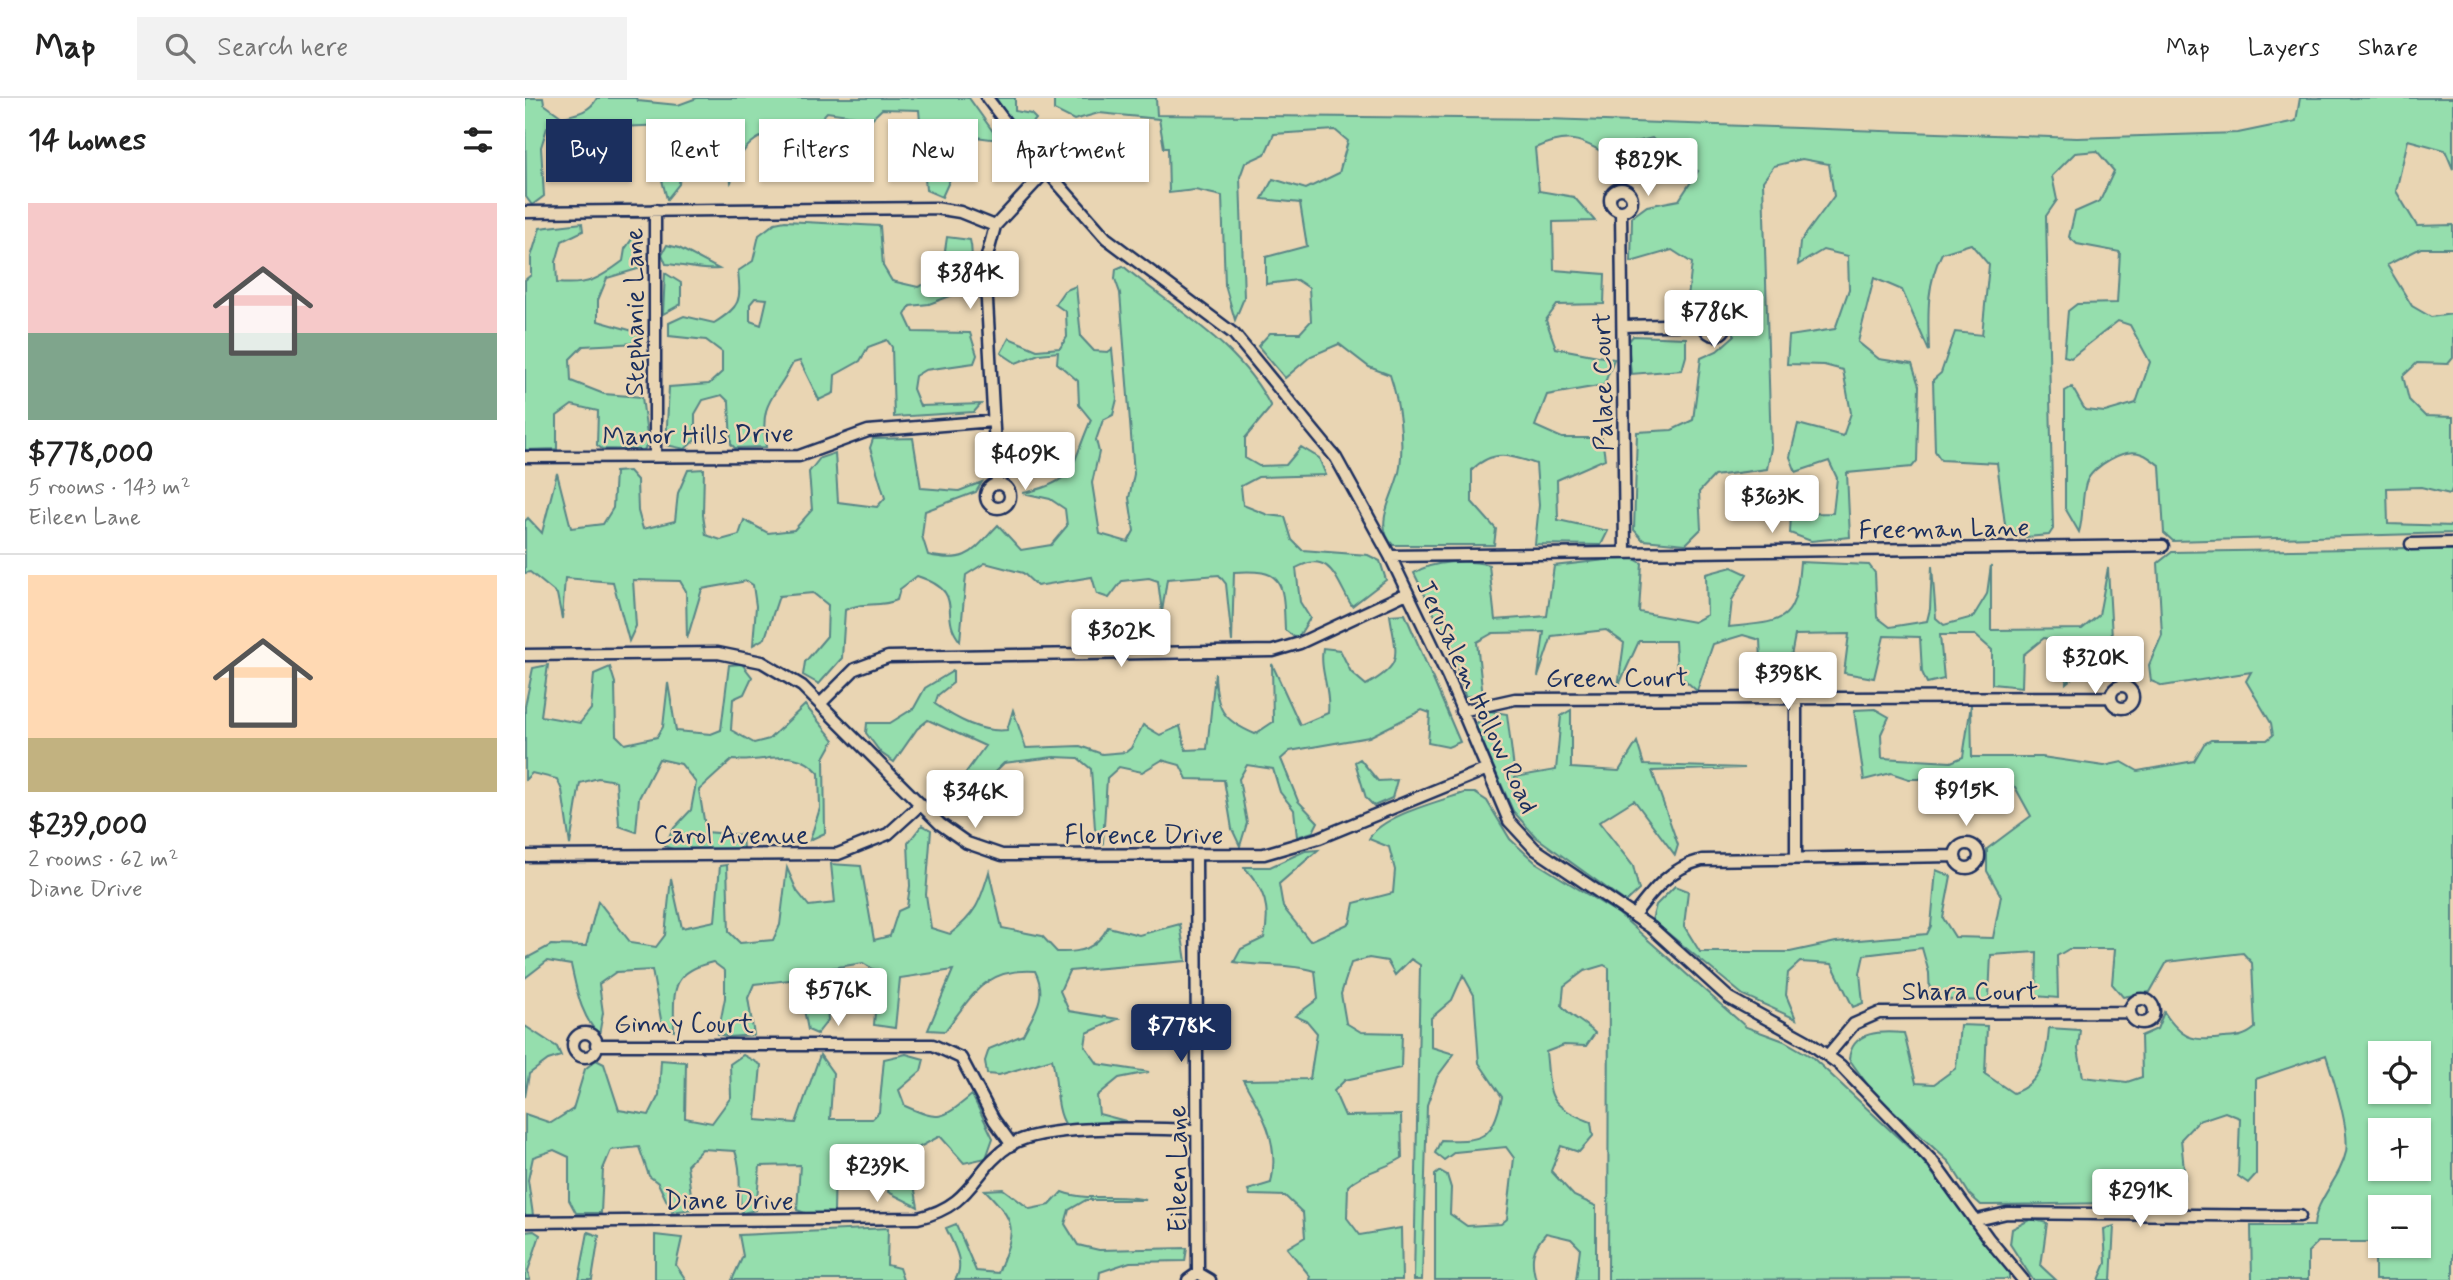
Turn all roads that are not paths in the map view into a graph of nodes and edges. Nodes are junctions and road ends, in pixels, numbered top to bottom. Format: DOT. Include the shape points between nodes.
graph roads {
  1 [pos="987,98"];
  2 [pos="1004,119"];
  3 [pos="1036,182"];
  4 [pos="1056,182"];
  5 [pos="655,210"];
  6 [pos="1621,211"];
  7 [pos="525,212"];
  8 [pos="995,226"];
  9 [pos="1704,324"];
  10 [pos="1623,326"];
  11 [pos="993,421"];
  12 [pos="655,456"];
  13 [pos="525,457"];
  14 [pos="997,484"];
  15 [pos="2453,543"];
  16 [pos="2411,544"];
  17 [pos="2164,546"];
  18 [pos="1625,552"];
  19 [pos="1390,556"];
  20 [pos="1407,593"];
  21 [pos="525,655"];
  22 [pos="1795,697"];
  23 [pos="2111,697"];
  24 [pos="820,704"];
  25 [pos="1461,711"];
  26 [pos="1485,771"];
  27 [pos="921,804"];
  28 [pos="1196,855"];
  29 [pos="525,856"];
  30 [pos="1955,856"];
  31 [pos="1796,858"];
  32 [pos="1634,915"];
  33 [pos="2130,1012"];
  34 [pos="596,1045"];
  35 [pos="1828,1055"];
  36 [pos="1198,1130"];
  37 [pos="1012,1145"];
  38 [pos="2300,1216"];
  39 [pos="1976,1220"];
  40 [pos="525,1222"];
  41 [pos="1198,1273"];
  42 [pos="1188,1280"];
  43 [pos="1210,1280"];
  44 [pos="2023,1280"];
  1 -- 2 [label="street, Jerusalem Hollow Road"];
  3 -- 8 [label="street"];
  4 -- 19 [label="street, Jerusalem Hollow Road" via="1118,249 1218,321 1248,349 1336,458"];
  5 -- 7 [label="street"];
  5 -- 8 [label="street" via="935,208"];
  5 -- 12 [label="street, Stephanie Lane"];
  6 -- 10 [label="street, Palace Court"];
  8 -- 11 [label="street" via="984,275"];
  9 -- 10 [label="street"];
  10 -- 18 [label="street, Palace Court"];
  11 -- 12 [label="street, Manor Hills Drive" via="868,430 799,456"];
  11 -- 14 [label="street"];
  12 -- 13 [label="street, Manor Hills Drive"];
  15 -- 16 [label="street"];
  17 -- 18 [label="street, Freeman Lane"];
  18 -- 19 [label="street, Freeman Lane"];
  19 -- 20 [label="street, Jerusalem Hollow Road"];
  20 -- 24 [label="street" via="1273,651 888,657 855,669"];
  20 -- 25 [label="street, Jerusalem Hollow Road"];
  21 -- 24 [label="street, Florence Drive" via="732,654 774,667"];
  22 -- 23 [label="street, Green Court"];
  22 -- 25 [label="street, Green Court" via="1515,699"];
  22 -- 31 [label="street"];
  24 -- 27 [label="street, Florence Drive"];
  25 -- 26 [label="street, Jerusalem Hollow Road"];
  26 -- 28 [label="street, Florence Drive" via="1285,849 1264,854"];
  26 -- 32 [label="street, Jerusalem Hollow Road" via="1509,821 1535,849"];
  27 -- 28 [label="street, Florence Drive" via="967,843 1002,856"];
  27 -- 29 [label="street, Carol Avenue" via="888,834 838,854"];
  28 -- 36 [label="street, Eileen Lane"];
  30 -- 31 [label="street"];
  31 -- 32 [label="street" via="1720,858 1689,863 1655,888"];
  32 -- 35 [label="street, Jerusalem Hollow Road" via="1729,998"];
  33 -- 35 [label="street, Shara Court" via="1879,1013 1854,1024"];
  34 -- 37 [label="street, Ginny Court" via="933,1045 961,1058"];
  35 -- 39 [label="street, Jerusalem Hollow Road" via="1933,1162"];
  36 -- 37 [label="street, Diane Drive" via="1067,1131 1025,1138"];
  36 -- 41 [label="street, Eileen Lane"];
  37 -- 40 [label="street, Diane Drive" via="990,1163 963,1197 918,1218"];
  38 -- 39 [label="street" via="2007,1213"];
  39 -- 44 [label="street, Jerusalem Hollow Road"];
  41 -- 42 [label="street, Eileen Lane"];
  41 -- 43 [label="street, Eileen Lane"];
}
